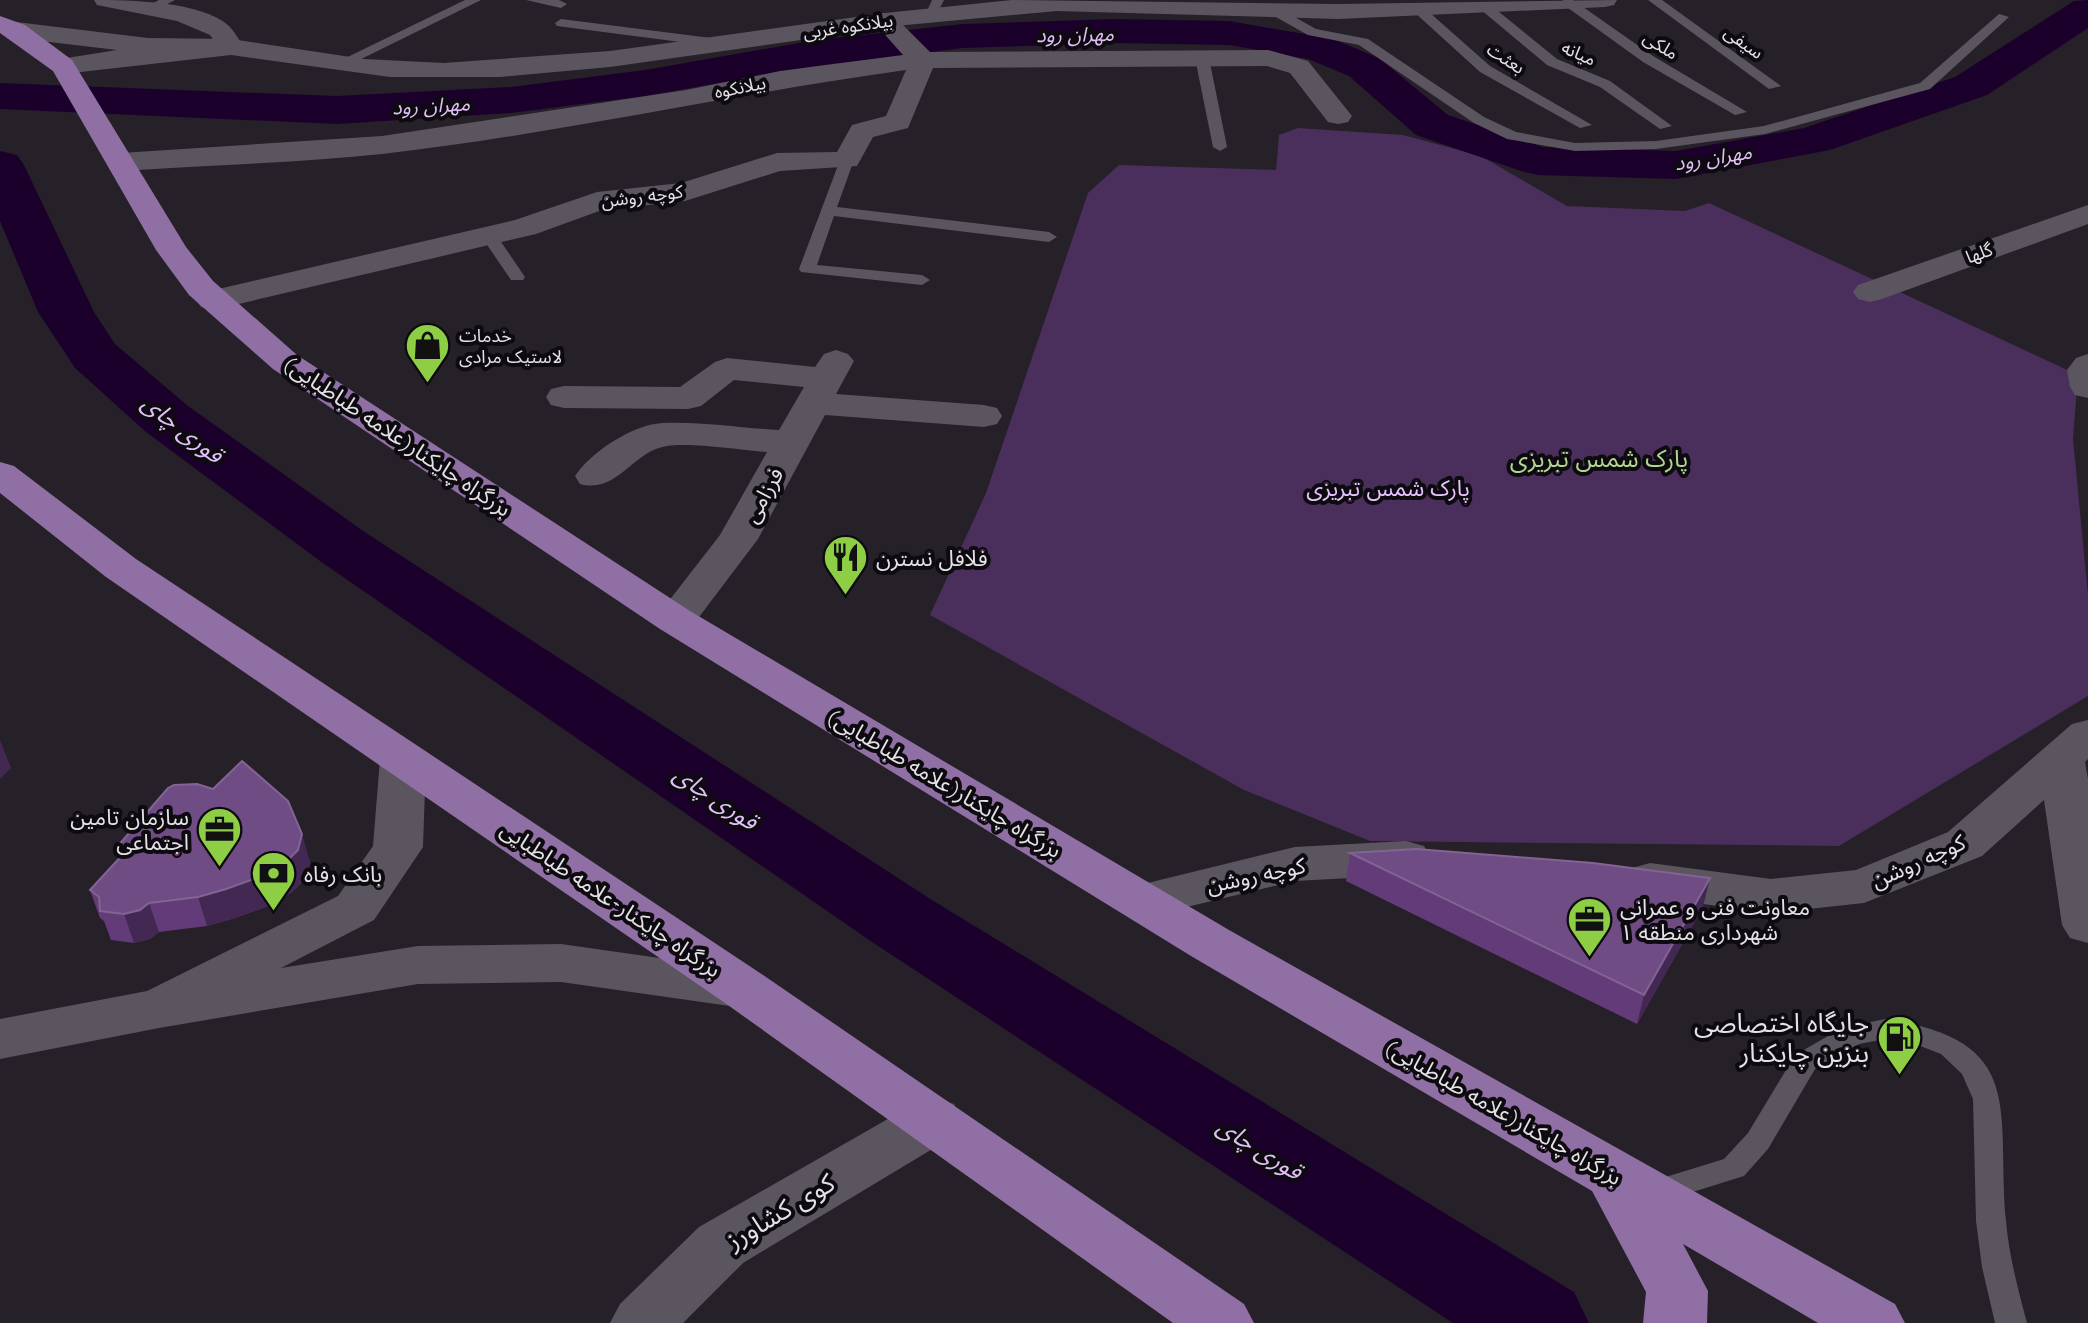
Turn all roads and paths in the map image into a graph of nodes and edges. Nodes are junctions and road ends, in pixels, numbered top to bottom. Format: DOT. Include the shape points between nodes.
graph roads {
  1 [pos="106,0"];
  2 [pos="475,0"];
  3 [pos="532,0"];
  4 [pos="1605,0"];
  5 [pos="1654,0"];
  6 [pos="1076,2"];
  7 [pos="1568,2"];
  8 [pos="1214,3"];
  9 [pos="160,4"];
  10 [pos="561,4"];
  11 [pos="1484,6"];
  12 [pos="934,8"];
  13 [pos="1417,8"];
  14 [pos="1271,9"];
  15 [pos="2003,17"];
  16 [pos="884,20"];
  17 [pos="561,23"];
  18 [pos="8,27"];
  19 [pos="724,44"];
  20 [pos="231,47"];
  21 [pos="1202,58"];
  22 [pos="923,60"];
  23 [pos="338,65"];
  24 [pos="63,66"];
  25 [pos="1774,86"];
  26 [pos="1740,112"];
  27 [pos="1338,116"];
  28 [pos="1585,125"];
  29 [pos="1665,126"];
  30 [pos="1220,147"];
  31 [pos="113,150"];
  32 [pos="847,160"];
  33 [pos="828,211"];
  34 [pos="2088,214"];
  35 [pos="489,236"];
  36 [pos="1049,237"];
  37 [pos="517,277"];
  38 [pos="922,280"];
  39 [pos="1870,292"];
  40 [pos="213,300"];
  41 [pos="2088,365"];
  42 [pos="825,381"];
  43 [pos="2088,387"];
  44 [pos="564,397"];
  45 [pos="984,416"];
  46 [pos="792,442"];
  47 [pos="0,474"];
  48 [pos="594,476"];
  49 [pos="675,620"];
  50 [pos="2074,746"];
  51 [pos="403,759"];
  52 [pos="1456,862"];
  53 [pos="1602,874"];
  54 [pos="1141,901"];
  55 [pos="2088,925"];
  56 [pos="744,989"];
  57 [pos="159,1008"];
  58 [pos="0,1039"];
  59 [pos="934,1120"];
  60 [pos="1631,1184"];
  61 [pos="642,1323"];
  62 [pos="1222,1323"];
  63 [pos="1675,1323"];
  64 [pos="1873,1323"];
  65 [pos="2011,1323"];
  1 -- 9 [label="street"];
  2 -- 23 [label="lane"];
  3 -- 10 [label="lane"];
  4 -- 7 [label="street, بیلانکوه غربی"];
  5 -- 25 [label="lane, سیفی"];
  6 -- 8 [label="street, بیلانکوه غربی"];
  6 -- 12 [label="street, بیلانکوه غربی"];
  7 -- 11 [label="street, بیلانکوه غربی"];
  7 -- 26 [label="lane, ملکی" via="1648,59"];
  8 -- 14 [label="street, بیلانکوه غربی"];
  9 -- 20 [label="street" via="219,30"];
  11 -- 13 [label="street, بیلانکوه غربی"];
  11 -- 29 [label="lane, میانه" via="1552,62 1605,84"];
  12 -- 16 [label="street, بیلانکوه غربی"];
  13 -- 14 [label="street, بیلانکوه غربی"];
  13 -- 28 [label="lane, بعثت" via="1485,69"];
  14 -- 15 [label="lane" via="1312,32 1363,42 1479,120 1512,136 1575,147 1656,145 1765,130 1925,86"];
  16 -- 19 [label="street, بیلانکوه غربی"];
  16 -- 22 [label="street"];
  17 -- 19 [label="lane"];
  18 -- 20 [label="street" via="148,46"];
  18 -- 24 [label="highway"];
  19 -- 23 [label="street, بیلانکوه غربی" via="546,67 442,72"];
  20 -- 23 [label="street, بیلانکوه غربی"];
  20 -- 24 [label="street"];
  21 -- 22 [label="street, بیلانکوه"];
  21 -- 27 [label="street, بیلانکوه" via="1268,58 1299,67"];
  21 -- 30 [label="lane"];
  22 -- 31 [label="street, بیلانکوه" via="382,145"];
  22 -- 32 [label="street" via="898,122 862,131"];
  24 -- 31 [label="highway, بزرگراه چایکنار(علامه طباطبایی)"];
  31 -- 40 [label="highway, بزرگراه چایکنار(علامه طباطبایی)" via="172,250"];
  32 -- 33 [label="lane"];
  32 -- 35 [label="street, کوچه روشن" via="777,162 685,192 597,201"];
  33 -- 36 [label="lane"];
  33 -- 38 [label="lane" via="807,269"];
  34 -- 39 [label="street, گلها"];
  35 -- 37 [label="lane"];
  35 -- 40 [label="street, کوچه روشن"];
  40 -- 49 [label="highway, بزرگراه چایکنار(علامه طباطبایی)" via="285,362"];
  41 -- 43 [label="street"];
  42 -- 44 [label="street" via="727,369 688,398"];
  42 -- 45 [label="street"];
  42 -- 46 [label="street, فرزامی"];
  46 -- 48 [label="street" via="661,434 628,449"];
  46 -- 49 [label="street, فرزامی" via="738,539"];
  47 -- 51 [label="highway, بزرگراه چایکنار-علامه طباطبایی" via="121,568"];
  49 -- 54 [label="highway, بزرگراه چایکنار(علامه طباطبایی)"];
  50 -- 53 [label="street, کوچه روشن" via="1965,844 1864,886 1771,896"];
  50 -- 55 [label="street"];
  51 -- 56 [label="highway, بزرگراه چایکنار-علامه طباطبایی"];
  51 -- 57 [label="street" via="398,847 356,908"];
  52 -- 54 [label="street, کوچه روشن" via="1412,858 1295,864"];
  54 -- 60 [label="highway, بزرگراه چایکنار(علامه طباطبایی)"];
  56 -- 57 [label="street" via="561,963 418,965"];
  56 -- 59 [label="highway, بزرگراه چایکنار-علامه طباطبایی"];
  57 -- 58 [label="street"];
  59 -- 61 [label="street, کوی کشاورز" via="721,1245"];
  59 -- 62 [label="highway, بزرگراه چایکنار-علامه طباطبایی"];
  60 -- 63 [label="highway" via="1677,1291"];
  60 -- 64 [label="highway, بزرگراه چایکنار(علامه طباطبایی)"];
  60 -- 65 [label="lane" via="1734,1168 1758,1141 1805,1062 1852,1035 1885,1029 1919,1034 1951,1047 1973,1068 1987,1099 1991,1221"];
}
